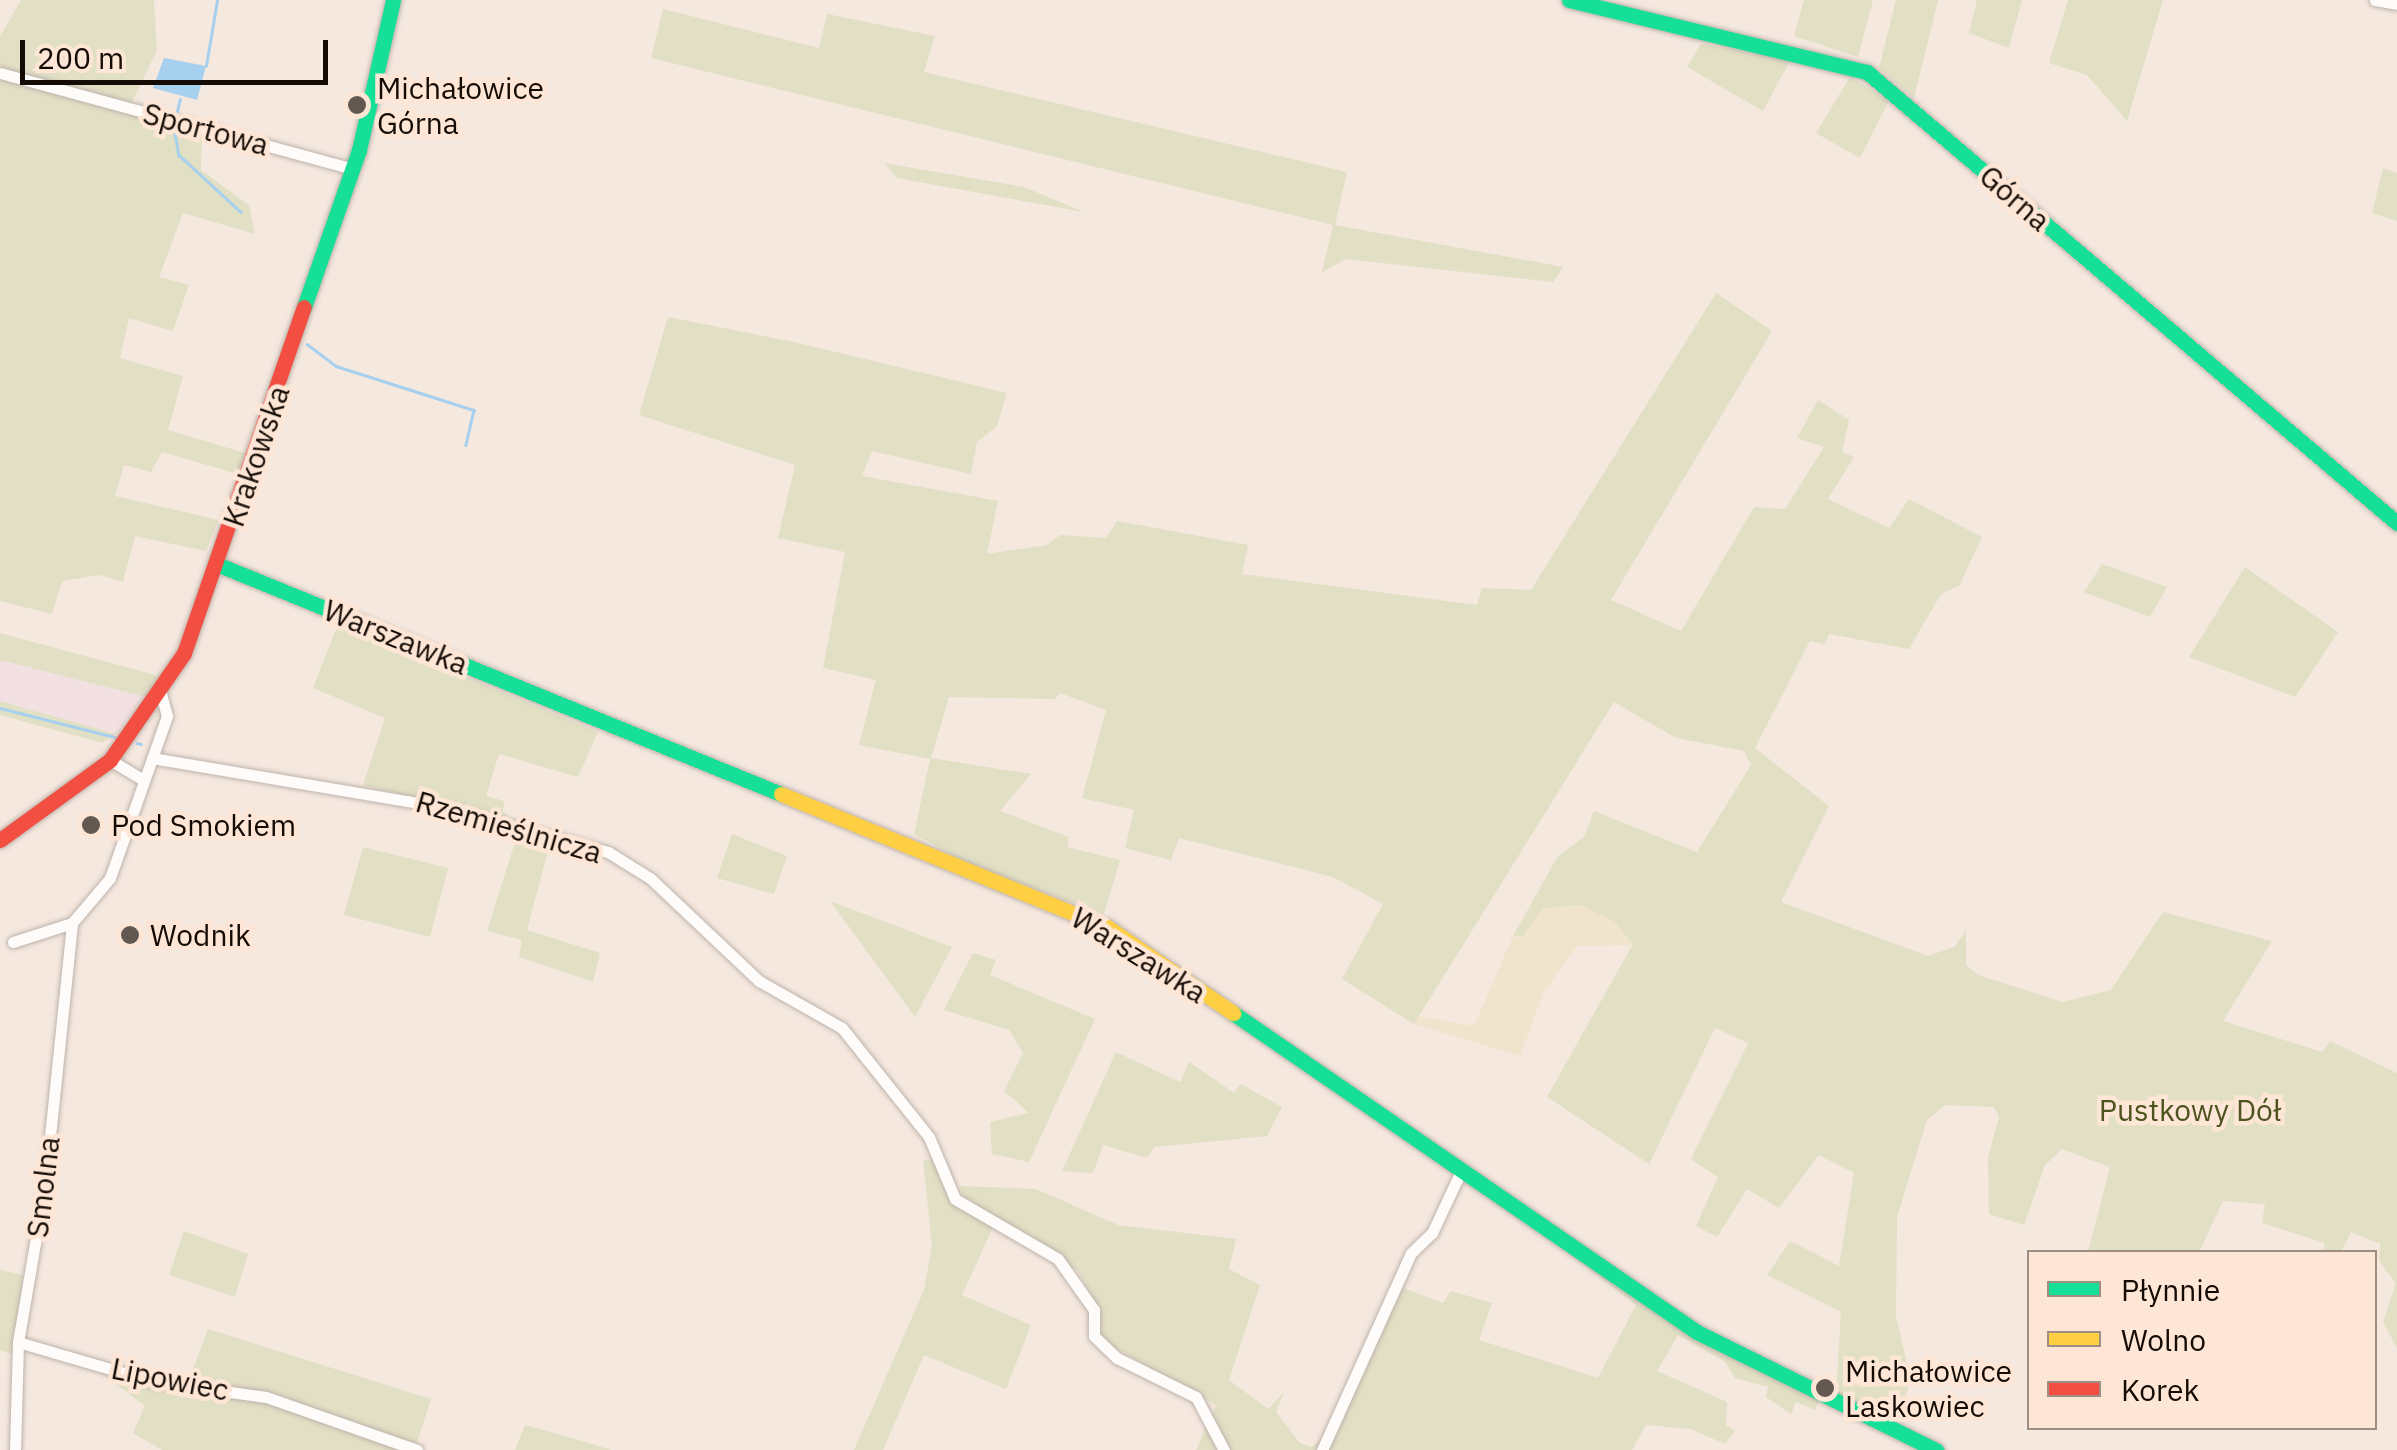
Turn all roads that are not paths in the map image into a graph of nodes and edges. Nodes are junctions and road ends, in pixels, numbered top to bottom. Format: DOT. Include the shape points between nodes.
graph roads {
  1 [pos="393,0"];
  2 [pos="1569,0"];
  3 [pos="2375,0"];
  4 [pos="2397,4"];
  5 [pos="0,73"];
  6 [pos="353,169"];
  7 [pos="2397,522"];
  8 [pos="219,565"];
  9 [pos="162,694"];
  10 [pos="152,758"];
  11 [pos="110,760"];
  12 [pos="143,780"];
  13 [pos="0,840"];
  14 [pos="72,923"];
  15 [pos="13,942"];
  16 [pos="1461,1170"];
  17 [pos="18,1342"];
  18 [pos="15,1450"];
  19 [pos="417,1450"];
  20 [pos="1224,1450"];
  21 [pos="1322,1450"];
  22 [pos="1936,1450"];
  1 -- 6 [label="street, Krakowska"];
  2 -- 7 [label="street, Górna" via="1866,72"];
  3 -- 4 [label="street"];
  5 -- 6 [label="street, Sportowa"];
  6 -- 8 [label="street, Krakowska"];
  8 -- 9 [label="street, Krakowska"];
  8 -- 16 [label="street, Warszawka" via="1088,918"];
  9 -- 10 [label="street" via="167,716"];
  9 -- 11 [label="street, Krakowska"];
  10 -- 12 [label="street"];
  10 -- 20 [label="street, Rzemieślnicza" via="429,803 629,865 759,981 842,1028 929,1137 955,1199 1058,1259 1094,1310 1094,1336 1117,1358 1196,1397"];
  11 -- 12 [label="street"];
  11 -- 13 [label="street, Krakowska"];
  12 -- 14 [label="street" via="110,878"];
  14 -- 15 [label="street"];
  14 -- 17 [label="street, Smolna" via="43,1204"];
  16 -- 21 [label="street" via="1432,1233 1411,1253"];
  16 -- 22 [label="street, Warszawka" via="1706,1338"];
  17 -- 18 [label="street, Smolna"];
  17 -- 19 [label="street, Lipowiec" via="151,1381 266,1397"];
}
